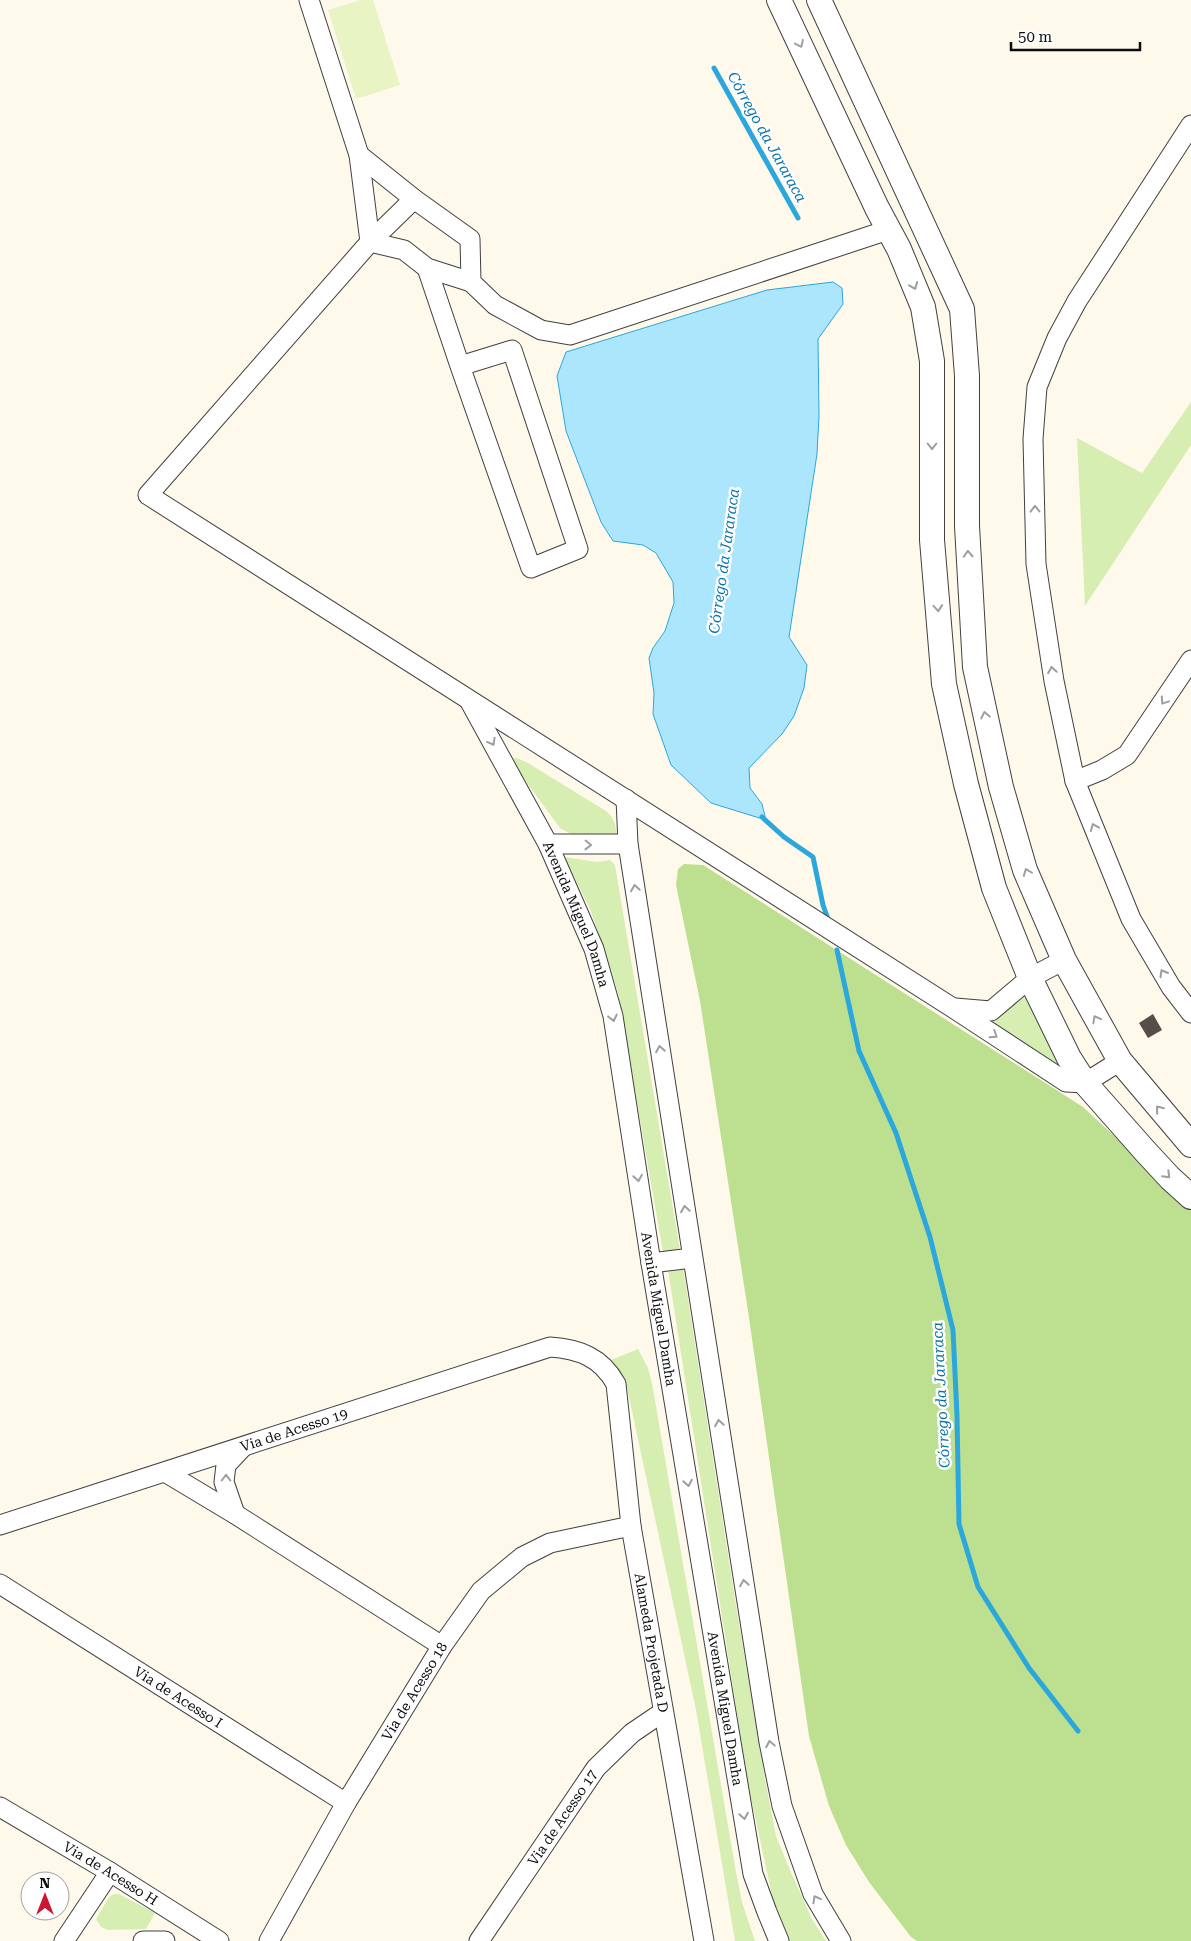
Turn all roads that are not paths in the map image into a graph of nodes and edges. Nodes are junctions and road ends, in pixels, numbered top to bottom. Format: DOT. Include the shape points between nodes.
graph roads {
  1 [pos="309,0"];
  2 [pos="779,0"];
  3 [pos="819,0"];
  4 [pos="1191,125"];
  5 [pos="359,155"];
  6 [pos="907,190"];
  7 [pos="414,199"];
  8 [pos="876,208"];
  9 [pos="928,237"];
  10 [pos="894,240"];
  11 [pos="370,242"];
  12 [pos="427,268"];
  13 [pos="472,282"];
  14 [pos="460,366"];
  15 [pos="1191,660"];
  16 [pos="468,699"];
  17 [pos="1076,781"];
  18 [pos="626,799"];
  19 [pos="548,844"];
  20 [pos="628,844"];
  21 [pos="1064,960"];
  22 [pos="1030,978"];
  23 [pos="953,1008"];
  24 [pos="1191,1013"];
  25 [pos="1120,1061"];
  26 [pos="1085,1083"];
  27 [pos="1191,1145"];
  28 [pos="1191,1196"];
  29 [pos="692,1258"];
  30 [pos="650,1263"];
  31 [pos="588,1354"];
  32 [pos="242,1447"];
  33 [pos="165,1472"];
  34 [pos="235,1514"];
  35 [pos="0,1526"];
  36 [pos="632,1526"];
  37 [pos="3,1583"];
  38 [pos="442,1646"];
  39 [pos="663,1712"];
  40 [pos="346,1803"];
  41 [pos="0,1807"];
  42 [pos="110,1872"];
  43 [pos="64,1941"];
  44 [pos="143,1941"];
  45 [pos="165,1941"];
  46 [pos="219,1941"];
  47 [pos="269,1941"];
  48 [pos="479,1941"];
  49 [pos="704,1941"];
  50 [pos="779,1941"];
  51 [pos="841,1941"];
  1 -- 5 [label="street"];
  2 -- 8 [label="street, one-way"];
  3 -- 6 [label="street"];
  17 -- 4 [label="street, one-way" via="1054,681 1036,564 1033,439 1037,387 1057,338 1077,301"];
  5 -- 7 [label="street"];
  5 -- 11 [label="street"];
  6 -- 8 [label="street"];
  6 -- 9 [label="street"];
  7 -- 11 [label="street"];
  7 -- 13 [label="street" via="470,239"];
  8 -- 10 [label="street"];
  9 -- 10 [label="street"];
  21 -- 9 [label="street, one-way" via="1025,870 1001,787 975,667 967,526 967,376 962,309"];
  10 -- 13 [label="street" via="570,335 541,330 495,304"];
  10 -- 22 [label="street, one-way" via="923,307 932,361 932,540 944,684 994,888"];
  11 -- 12 [label="street" via="404,250"];
  11 -- 16 [label="street" via="148,495"];
  12 -- 13 [label="street"];
  12 -- 14 [label="street"];
  14 -- 14 [label="street" via="512,350 578,549 531,568"];
  15 -- 17 [label="street, one-way" via="1127,755"];
  16 -- 18 [label="street"];
  16 -- 19 [label="street, Avenida Miguel Damha, one-way"];
  24 -- 17 [label="street, one-way" via="1171,987 1131,919"];
  18 -- 20 [label="street"];
  18 -- 23 [label="street"];
  19 -- 20 [label="street, one-way"];
  19 -- 30 [label="street, Avenida Miguel Damha, one-way" via="594,949 614,1016"];
  29 -- 20 [label="street, one-way"];
  21 -- 22 [label="street"];
  25 -- 21 [label="street, one-way"];
  22 -- 23 [label="street" via="991,1012"];
  22 -- 26 [label="street" via="1069,1058"];
  23 -- 26 [label="street, one-way" via="1066,1082"];
  25 -- 26 [label="street"];
  27 -- 25 [label="street, one-way"];
  26 -- 28 [label="street, one-way" via="1145,1152"];
  29 -- 30 [label="street"];
  51 -- 29 [label="street, one-way" via="813,1894 782,1806"];
  30 -- 50 [label="street, Avenida Miguel Damha, one-way" via="753,1874"];
  31 -- 32 [label="street, Via de Acesso 19" via="550,1347"];
  31 -- 36 [label="street, Alameda Projetada D" via="610,1373 616,1384"];
  32 -- 33 [label="street, Via de Acesso 19"];
  34 -- 32 [label="street, one-way" via="224,1482 226,1465"];
  33 -- 34 [label="street"];
  33 -- 35 [label="street, Via de Acesso 19"];
  34 -- 38 [label="street"];
  36 -- 38 [label="street, Via de Acesso 18" via="550,1542 522,1557 481,1591"];
  36 -- 39 [label="street, Alameda Projetada D"];
  37 -- 40 [label="street, Via de Acesso I"];
  38 -- 40 [label="street, Via de Acesso 18"];
  39 -- 48 [label="street, Via de Acesso 17" via="632,1732 596,1768"];
  39 -- 49 [label="street, Alameda Projetada D"];
  40 -- 47 [label="street, Via de Acesso 18"];
  41 -- 42 [label="street, Via de Acesso H"];
  42 -- 43 [label="street"];
  42 -- 46 [label="street, Via de Acesso H"];
  44 -- 45 [label="street"];
}
